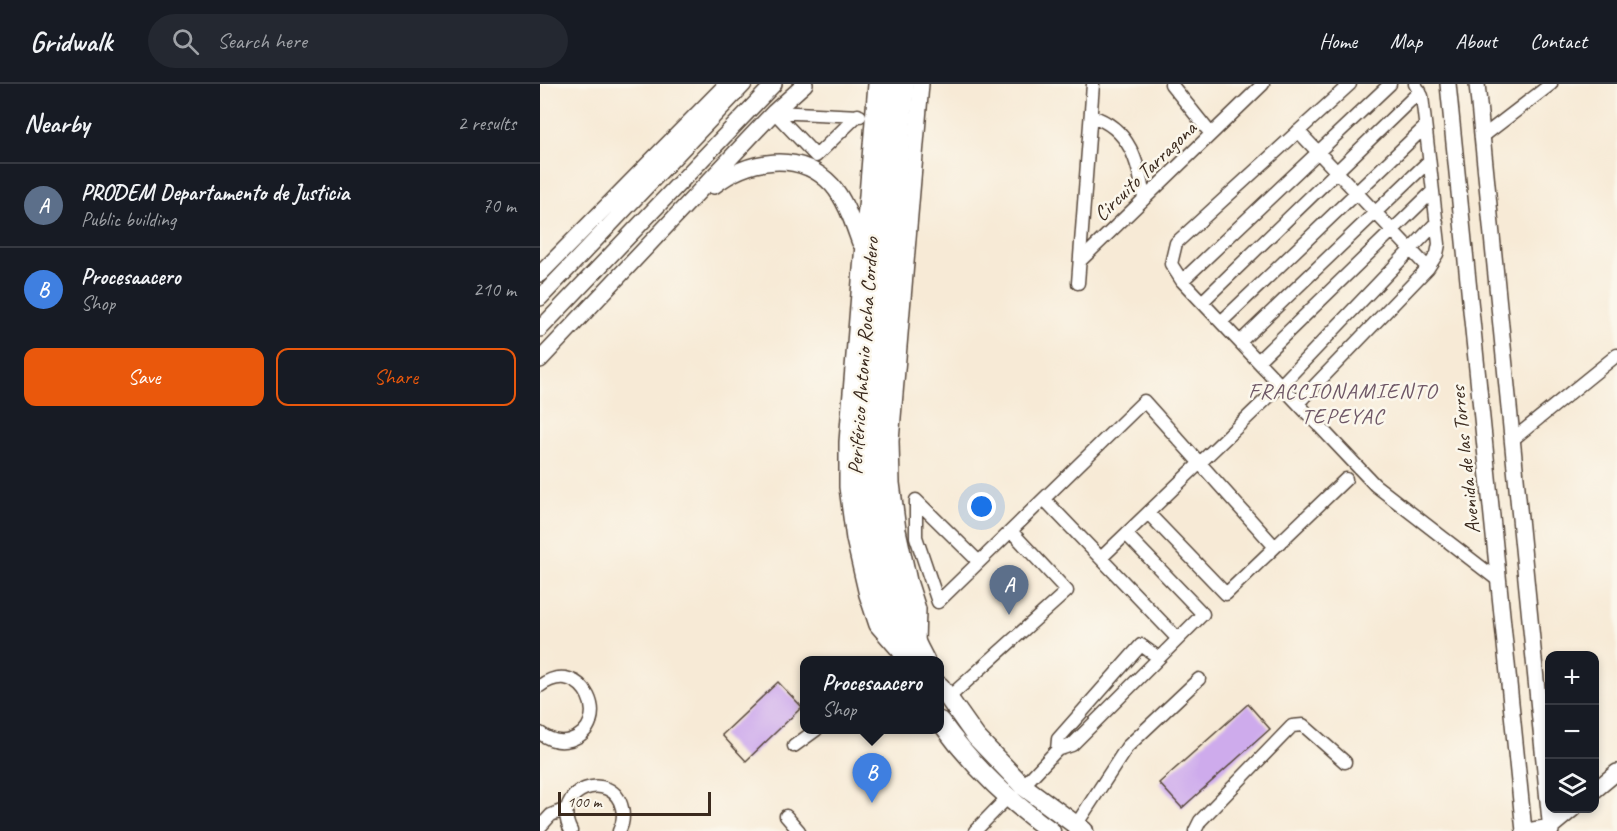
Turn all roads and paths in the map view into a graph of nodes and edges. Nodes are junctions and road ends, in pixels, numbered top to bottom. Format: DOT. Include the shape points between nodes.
graph roads {
  1 [pos="727,84"];
  2 [pos="744,84"];
  3 [pos="774,84"];
  4 [pos="805,84"];
  5 [pos="876,84"];
  6 [pos="891,84"];
  7 [pos="905,84"];
  8 [pos="921,84"];
  9 [pos="1093,84"];
  10 [pos="1171,84"];
  11 [pos="1263,84"];
  12 [pos="1350,84"];
  13 [pos="1390,84"];
  14 [pos="1448,84"];
  15 [pos="1477,84"];
  16 [pos="1551,84"];
  17 [pos="1418,87"];
  18 [pos="1534,89"];
  19 [pos="774,112"];
  20 [pos="858,115"];
  21 [pos="874,116"];
  22 [pos="1091,116"];
  23 [pos="1425,127"];
  24 [pos="1298,132"];
  25 [pos="1211,134"];
  26 [pos="1482,137"];
  27 [pos="1317,152"];
  28 [pos="1429,161"];
  29 [pos="1336,172"];
  30 [pos="1433,191"];
  31 [pos="1356,193"];
  32 [pos="1144,199"];
  33 [pos="1375,214"];
  34 [pos="672,220"];
  35 [pos="1437,222"];
  36 [pos="1392,232"];
  37 [pos="1410,250"];
  38 [pos="862,251"];
  39 [pos="1080,261"];
  40 [pos="1428,268"];
  41 [pos="540,274"];
  42 [pos="1182,281"];
  43 [pos="1078,283"];
  44 [pos="540,298"];
  45 [pos="1202,302"];
  46 [pos="1221,322"];
  47 [pos="540,329"];
  48 [pos="1240,342"];
  49 [pos="1617,355"];
  50 [pos="540,360"];
  51 [pos="1258,361"];
  52 [pos="1281,385"];
  53 [pos="1298,403"];
  54 [pos="1512,440"];
  55 [pos="1200,463"];
  56 [pos="1346,479"];
  57 [pos="1044,499"];
  58 [pos="1148,513"];
  59 [pos="1011,531"];
  60 [pos="1125,534"];
  61 [pos="1275,547"];
  62 [pos="1101,558"];
  63 [pos="979,562"];
  64 [pos="1499,581"];
  65 [pos="897,617"];
  66 [pos="1178,639"];
  67 [pos="909,656"];
  68 [pos="910,656"];
  69 [pos="910,656"];
  70 [pos="1159,658"];
  71 [pos="1199,680"];
  72 [pos="540,686"];
  73 [pos="944,692"];
  74 [pos="944,694"];
  75 [pos="944,728"];
  76 [pos="540,733"];
  77 [pos="810,734"];
  78 [pos="794,746"];
  79 [pos="1058,750"];
  80 [pos="1345,762"];
  81 [pos="1617,772"];
  82 [pos="1023,786"];
  83 [pos="1599,787"];
  84 [pos="1007,798"];
  85 [pos="567,809"];
  86 [pos="1569,813"];
  87 [pos="624,816"];
  88 [pos="786,816"];
  89 [pos="540,827"];
  90 [pos="1080,828"];
  91 [pos="1551,829"];
  92 [pos="571,831"];
  93 [pos="619,831"];
  94 [pos="627,831"];
  95 [pos="800,831"];
  96 [pos="975,831"];
  97 [pos="1051,831"];
  98 [pos="1196,831"];
  99 [pos="1526,831"];
  1 -- 41 [label="main road"];
  2 -- 44 [label="main road"];
  3 -- 47 [label="main road"];
  4 -- 19 [label="main road"];
  5 -- 21 [label="main road"];
  6 -- 65 [label="highway, Periférico Antonio Rocha Cordero" via="861,442 861,486 867,537 880,591"];
  7 -- 65 [label="highway, Periférico Antonio Rocha Cordero" via="876,441 877,484"];
  8 -- 69 [label="main road" via="891,441 898,530 918,609"];
  9 -- 22 [label="street, Circuito Tarragona"];
  10 -- 25 [label="street"];
  11 -- 25 [label="street, Circuito Tarragona"];
  12 -- 24 [label="street"];
  13 -- 27 [label="street"];
  14 -- 64 [label="main road, Avenida de las Torres"];
  15 -- 26 [label="main road"];
  16 -- 18 [label="street"];
  17 -- 23 [label="street"];
  17 -- 29 [label="street"];
  18 -- 26 [label="street"];
  19 -- 20 [label="street"];
  19 -- 20 [label="street" via="816,156"];
  19 -- 34 [label="main road"];
  20 -- 21 [label="street"];
  21 -- 38 [label="main road"];
  22 -- 32 [label="street" via="1106,120 1128,144 1141,177"];
  22 -- 39 [label="street, Circuito Tarragona"];
  23 -- 28 [label="street"];
  23 -- 31 [label="street"];
  24 -- 27 [label="street"];
  24 -- 42 [label="street" via="1176,243 1171,264"];
  25 -- 32 [label="street, Circuito Tarragona"];
  26 -- 54 [label="main road"];
  27 -- 29 [label="street"];
  27 -- 42 [label="street"];
  28 -- 30 [label="street"];
  28 -- 33 [label="street"];
  29 -- 31 [label="street"];
  29 -- 45 [label="street"];
  30 -- 35 [label="street"];
  30 -- 36 [label="street"];
  31 -- 33 [label="street"];
  31 -- 46 [label="street"];
  32 -- 39 [label="street, Circuito Tarragona"];
  33 -- 36 [label="street"];
  33 -- 48 [label="street"];
  34 -- 38 [label="main road" via="727,176 755,164 781,162 803,166 832,186 843,202"];
  34 -- 50 [label="main road"];
  35 -- 37 [label="street"];
  35 -- 40 [label="street" via="1439,244"];
  36 -- 37 [label="street"];
  36 -- 51 [label="street"];
  37 -- 40 [label="street"];
  37 -- 52 [label="street"];
  38 -- 67 [label="main road" via="847,488 854,539 877,625"];
  39 -- 43 [label="street, Circuito Tarragona"];
  40 -- 53 [label="street"];
  42 -- 45 [label="street"];
  45 -- 46 [label="street"];
  46 -- 48 [label="street"];
  48 -- 51 [label="street"];
  49 -- 54 [label="street"];
  51 -- 52 [label="street"];
  52 -- 53 [label="street"];
  52 -- 55 [label="street"];
  53 -- 64 [label="street" via="1375,485"];
  54 -- 91 [label="main road"];
  55 -- 57 [label="street" via="1143,401"];
  55 -- 58 [label="street"];
  55 -- 61 [label="street"];
  56 -- 61 [label="street"];
  57 -- 59 [label="street"];
  57 -- 62 [label="street"];
  58 -- 60 [label="street"];
  58 -- 61 [label="street" via="1226,594"];
  59 -- 63 [label="street"];
  59 -- 73 [label="street" via="1067,591"];
  60 -- 62 [label="street"];
  60 -- 66 [label="street" via="1203,614"];
  62 -- 66 [label="street"];
  63 -- 63 [label="street" via="938,602 916,537 916,500"];
  64 -- 99 [label="main road, Avenida de las Torres"];
  65 -- 68 [label="highway, Periférico Antonio Rocha Cordero"];
  66 -- 70 [label="street"];
  70 -- 79 [label="street" via="1072,745"];
  70 -- 79 [label="street" via="1141,645 1058,739"];
  71 -- 90 [label="street" via="1127,747"];
  72 -- 76 [label="street" via="554,679 574,681 589,696 592,710 589,723 575,738 554,741"];
  74 -- 82 [label="highway" via="976,737"];
  75 -- 84 [label="highway"];
  77 -- 78 [label="street"];
  79 -- 82 [label="street"];
  80 -- 98 [label="street" via="1303,725 1292,726 1200,821"];
  81 -- 83 [label="main road"];
  82 -- 90 [label="highway"];
  84 -- 96 [label="street"];
  84 -- 97 [label="highway"];
  85 -- 87 [label="street" via="573,796 585,788 599,786 621,802"];
  85 -- 89 [label="street" via="551,815"];
  85 -- 92 [label="street"];
  86 -- 91 [label="main road"];
  87 -- 93 [label="street"];
  87 -- 94 [label="street"];
  88 -- 95 [label="street"];
  91 -- 99 [label="main road"];
}
